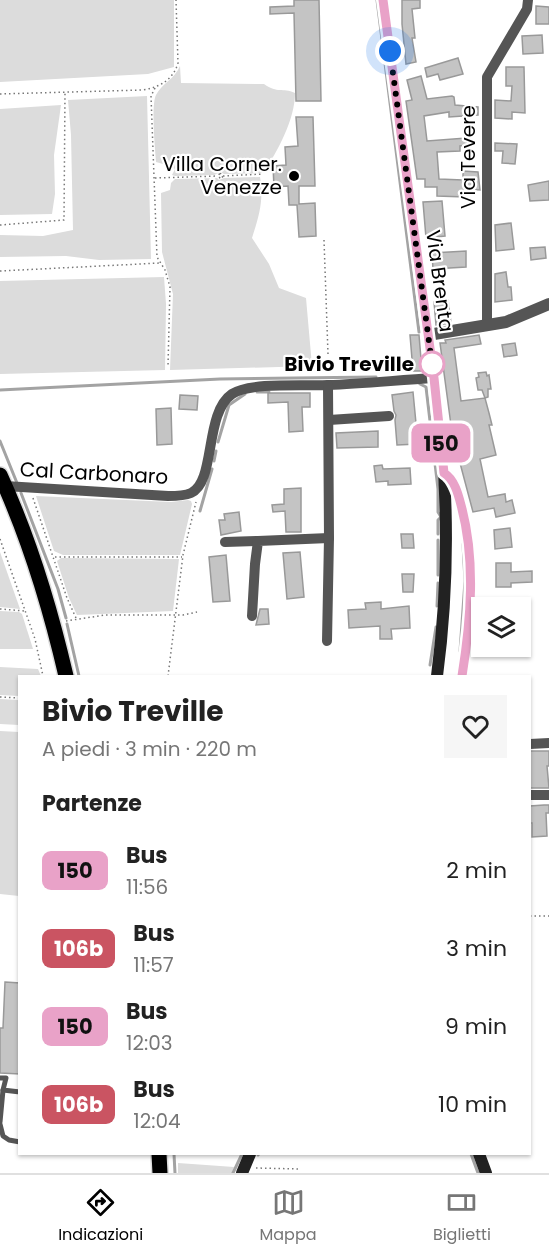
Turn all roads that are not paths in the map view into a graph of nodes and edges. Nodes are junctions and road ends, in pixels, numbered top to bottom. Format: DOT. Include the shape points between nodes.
graph roads {
  1 [pos="383,0"];
  2 [pos="528,0"];
  3 [pos="549,304"];
  4 [pos="487,325"];
  5 [pos="428,335"];
  6 [pos="434,378"];
  7 [pos="328,385"];
  8 [pos="389,416"];
  9 [pos="329,420"];
  10 [pos="444,473"];
  11 [pos="3,481"];
  12 [pos="329,538"];
  13 [pos="225,542"];
  14 [pos="258,542"];
  15 [pos="252,616"];
  16 [pos="327,641"];
  17 [pos="66,675"];
  18 [pos="436,675"];
  19 [pos="462,675"];
  20 [pos="549,743"];
  21 [pos="531,744"];
  22 [pos="531,795"];
  23 [pos="549,795"];
  24 [pos="0,1078"];
  25 [pos="3,1090"];
  26 [pos="18,1092"];
  27 [pos="0,1123"];
  28 [pos="18,1142"];
  29 [pos="159,1155"];
  30 [pos="250,1155"];
  31 [pos="479,1155"];
  32 [pos="248,1171"];
  33 [pos="160,1173"];
  34 [pos="486,1173"];
  1 -- 5 [label="street, Via Brenta"];
  2 -- 4 [label="street, Via Tevere" via="527,9 487,77"];
  3 -- 4 [label="street" via="506,322"];
  4 -- 5 [label="street"];
  5 -- 6 [label="street, Via Brenta"];
  6 -- 7 [label="street"];
  6 -- 10 [label="street, Via Brenta"];
  7 -- 9 [label="street"];
  7 -- 11 [label="street, Cal Carbonaro" via="254,387 232,394 218,413 203,478 194,492 173,496 31,489"];
  8 -- 9 [label="street"];
  9 -- 12 [label="street"];
  10 -- 18 [label="main road, Via Brenta" via="447,562"];
  10 -- 19 [label="main road" via="459,498 471,567"];
  11 -- 17 [label="main road" via="47,598"];
  12 -- 14 [label="street"];
  12 -- 16 [label="street"];
  13 -- 14 [label="street"];
  14 -- 15 [label="street"];
  20 -- 21 [label="street"];
  22 -- 23 [label="street"];
  24 -- 25 [label="lane" via="6,1078"];
  25 -- 26 [label="lane"];
  25 -- 27 [label="lane"];
  27 -- 28 [label="lane" via="3,1136"];
  29 -- 33 [label="main road"];
  30 -- 32 [label="main road"];
  31 -- 34 [label="main road"];
}
